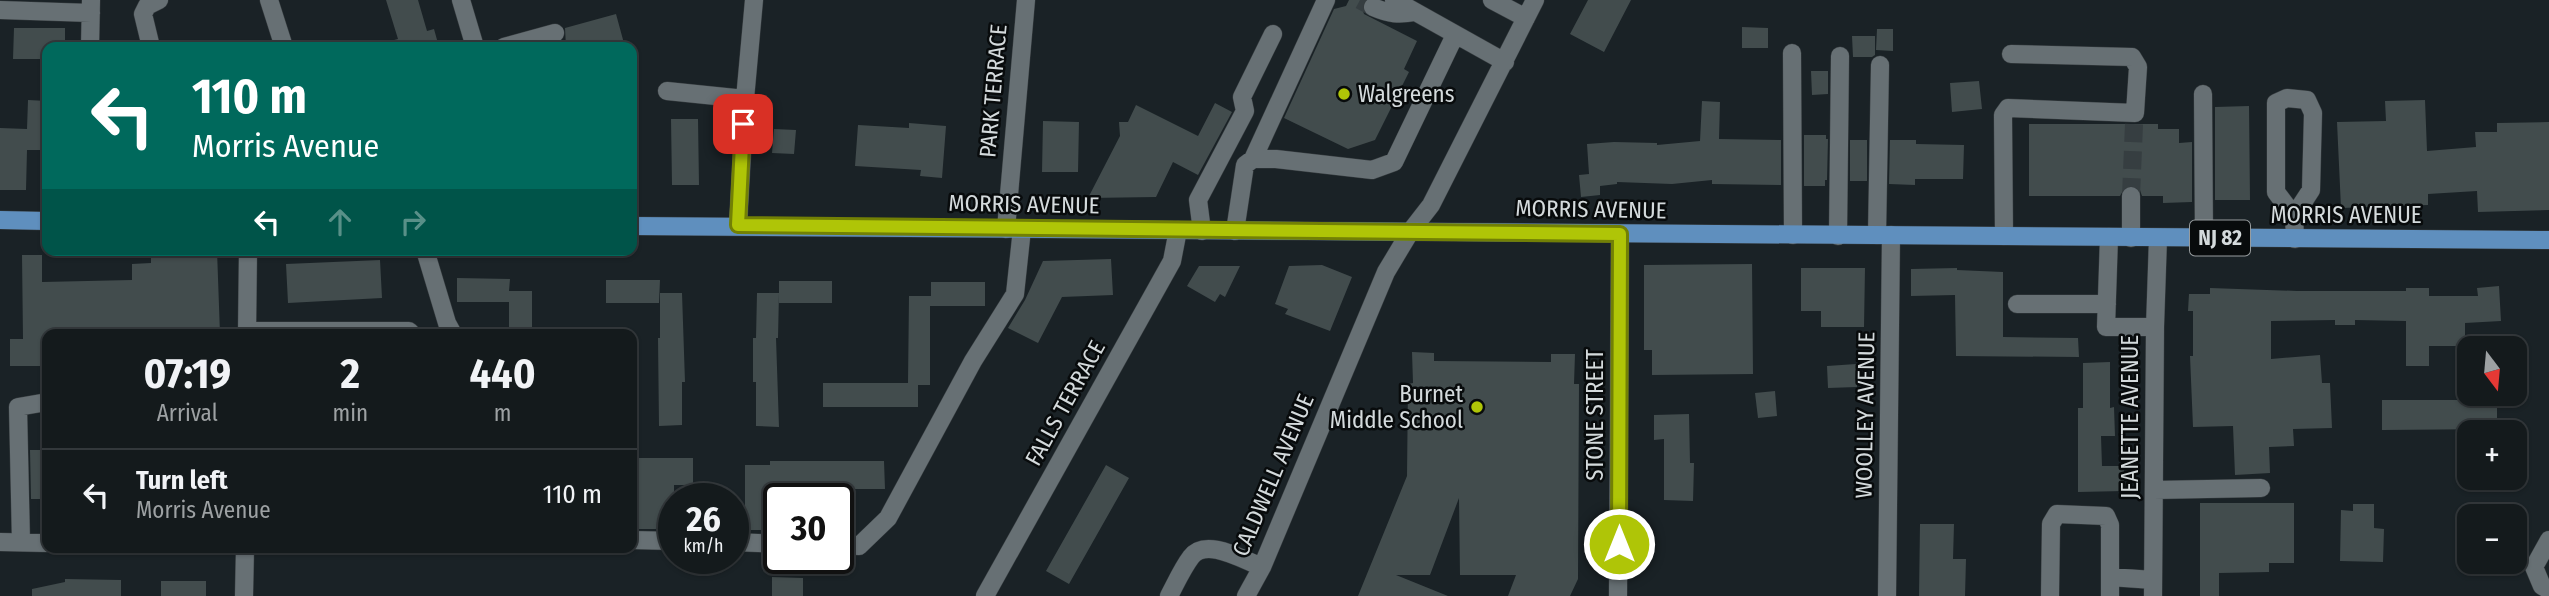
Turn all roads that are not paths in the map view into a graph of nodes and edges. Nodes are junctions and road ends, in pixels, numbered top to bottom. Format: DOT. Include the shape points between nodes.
graph roads {
  1 [pos="159,0"];
  2 [pos="269,0"];
  3 [pos="461,0"];
  4 [pos="754,0"];
  5 [pos="1026,0"];
  6 [pos="1326,0"];
  7 [pos="1394,0"];
  8 [pos="1492,0"];
  9 [pos="1535,0"];
  10 [pos="91,6"];
  11 [pos="1373,7"];
  12 [pos="0,10"];
  13 [pos="1415,12"];
  14 [pos="1526,18"];
  15 [pos="555,33"];
  16 [pos="1273,34"];
  17 [pos="1455,35"];
  18 [pos="90,42"];
  19 [pos="150,42"];
  20 [pos="282,42"];
  21 [pos="474,42"];
  22 [pos="522,42"];
  23 [pos="1792,53"];
  24 [pos="2011,54"];
  25 [pos="1840,56"];
  26 [pos="1505,62"];
  27 [pos="1880,65"];
  28 [pos="667,91"];
  29 [pos="2203,94"];
  30 [pos="745,99"];
  31 [pos="1253,159"];
  32 [pos="2131,196"];
  33 [pos="2294,216"];
  34 [pos="0,220"];
  35 [pos="42,220"];
  36 [pos="738,225"];
  37 [pos="637,226"];
  38 [pos="1014,229"];
  39 [pos="1178,230"];
  40 [pos="1202,231"];
  41 [pos="1235,231"];
  42 [pos="1410,232"];
  43 [pos="1620,234"];
  44 [pos="1793,235"];
  45 [pos="1884,235"];
  46 [pos="1838,236"];
  47 [pos="2004,236"];
  48 [pos="2109,237"];
  49 [pos="2131,238"];
  50 [pos="2158,238"];
  51 [pos="2204,238"];
  52 [pos="2295,239"];
  53 [pos="2549,240"];
  54 [pos="248,256"];
  55 [pos="427,256"];
  56 [pos="2017,304"];
  57 [pos="2107,304"];
  58 [pos="2155,327"];
  59 [pos="247,329"];
  60 [pos="450,329"];
  61 [pos="42,402"];
  62 [pos="2261,488"];
  63 [pos="2154,489"];
  64 [pos="637,540"];
  65 [pos="2549,540"];
  66 [pos="658,541"];
  67 [pos="0,542"];
  68 [pos="21,542"];
  69 [pos="42,543"];
  70 [pos="854,546"];
  71 [pos="245,553"];
  72 [pos="1262,567"];
  73 [pos="2110,577"];
  74 [pos="2153,588"];
  75 [pos="2549,590"];
  76 [pos="244,596"];
  77 [pos="985,596"];
  78 [pos="1169,596"];
  79 [pos="1246,596"];
  80 [pos="1618,596"];
  81 [pos="1887,596"];
  82 [pos="2050,596"];
  83 [pos="2110,596"];
  1 -- 19 [label="street" via="143,14"];
  2 -- 20 [label="street"];
  3 -- 21 [label="street"];
  4 -- 30 [label="street"];
  5 -- 38 [label="street, PARK TERRACE"];
  6 -- 31 [label="street"];
  7 -- 13 [label="street"];
  8 -- 14 [label="street"];
  9 -- 14 [label="street, CALDWELL AVENUE"];
  10 -- 12 [label="street"];
  10 -- 18 [label="street"];
  11 -- 13 [label="street" via="1399,15"];
  13 -- 17 [label="street"];
  14 -- 26 [label="street, CALDWELL AVENUE"];
  15 -- 22 [label="street"];
  16 -- 40 [label="street" via="1242,97 1245,111 1199,200"];
  17 -- 26 [label="street"];
  17 -- 31 [label="street" via="1394,162 1372,170"];
  23 -- 44 [label="street"];
  24 -- 47 [label="street" via="2132,57 2138,67 2134,118 2008,108 2003,115"];
  25 -- 46 [label="street"];
  26 -- 42 [label="street, CALDWELL AVENUE" via="1431,205"];
  27 -- 45 [label="street, WOOLLEY AVENUE"];
  28 -- 30 [label="street"];
  29 -- 51 [label="street"];
  30 -- 36 [label="street"];
  31 -- 41 [label="street" via="1245,165"];
  32 -- 49 [label="street"];
  33 -- 33 [label="street" via="2311,190 2313,113 2307,100 2287,99 2276,103 2276,192"];
  33 -- 52 [label="street"];
  34 -- 35 [label="main road"];
  36 -- 37 [label="main road, MORRIS AVENUE / NJ 82"];
  36 -- 38 [label="main road, MORRIS AVENUE / NJ 82"];
  38 -- 39 [label="main road, MORRIS AVENUE / NJ 82"];
  38 -- 70 [label="street, PARK TERRACE" via="1015,294 973,361 888,519"];
  39 -- 40 [label="main road, MORRIS AVENUE / NJ 82"];
  39 -- 77 [label="street, FALLS TERRACE" via="1172,261"];
  40 -- 41 [label="main road, MORRIS AVENUE / NJ 82"];
  41 -- 42 [label="main road, MORRIS AVENUE / NJ 82"];
  42 -- 43 [label="main road, MORRIS AVENUE / NJ 82"];
  42 -- 72 [label="street, CALDWELL AVENUE" via="1386,272"];
  43 -- 44 [label="main road, MORRIS AVENUE / NJ 82"];
  43 -- 80 [label="street, STONE STREET"];
  44 -- 46 [label="main road, MORRIS AVENUE / NJ 82"];
  45 -- 46 [label="main road, MORRIS AVENUE / NJ 82"];
  45 -- 47 [label="main road, MORRIS AVENUE / NJ 82"];
  45 -- 81 [label="street, WOOLLEY AVENUE"];
  47 -- 48 [label="main road, MORRIS AVENUE / NJ 82"];
  48 -- 49 [label="main road, MORRIS AVENUE / NJ 82"];
  48 -- 57 [label="street"];
  49 -- 50 [label="main road, MORRIS AVENUE / NJ 82"];
  50 -- 51 [label="main road, MORRIS AVENUE / NJ 82"];
  50 -- 58 [label="street, JEANETTE AVENUE"];
  51 -- 52 [label="main road, MORRIS AVENUE / NJ 82"];
  52 -- 53 [label="main road, MORRIS AVENUE / NJ 82"];
  54 -- 59 [label="street"];
  55 -- 60 [label="street"];
  56 -- 57 [label="street"];
  57 -- 58 [label="street" via="2106,327"];
  58 -- 63 [label="street, JEANETTE AVENUE"];
  61 -- 68 [label="street" via="18,407"];
  62 -- 63 [label="street"];
  63 -- 74 [label="street, JEANETTE AVENUE"];
  64 -- 66 [label="street"];
  65 -- 75 [label="street" via="2534,567 2542,586"];
  67 -- 68 [label="street"];
  68 -- 69 [label="street"];
  71 -- 76 [label="street"];
  72 -- 78 [label="street" via="1211,548 1199,550"];
  72 -- 79 [label="street, CALDWELL AVENUE"];
  73 -- 74 [label="street"];
  73 -- 82 [label="street" via="2106,516 2057,514 2051,524"];
  73 -- 83 [label="street"];
}
